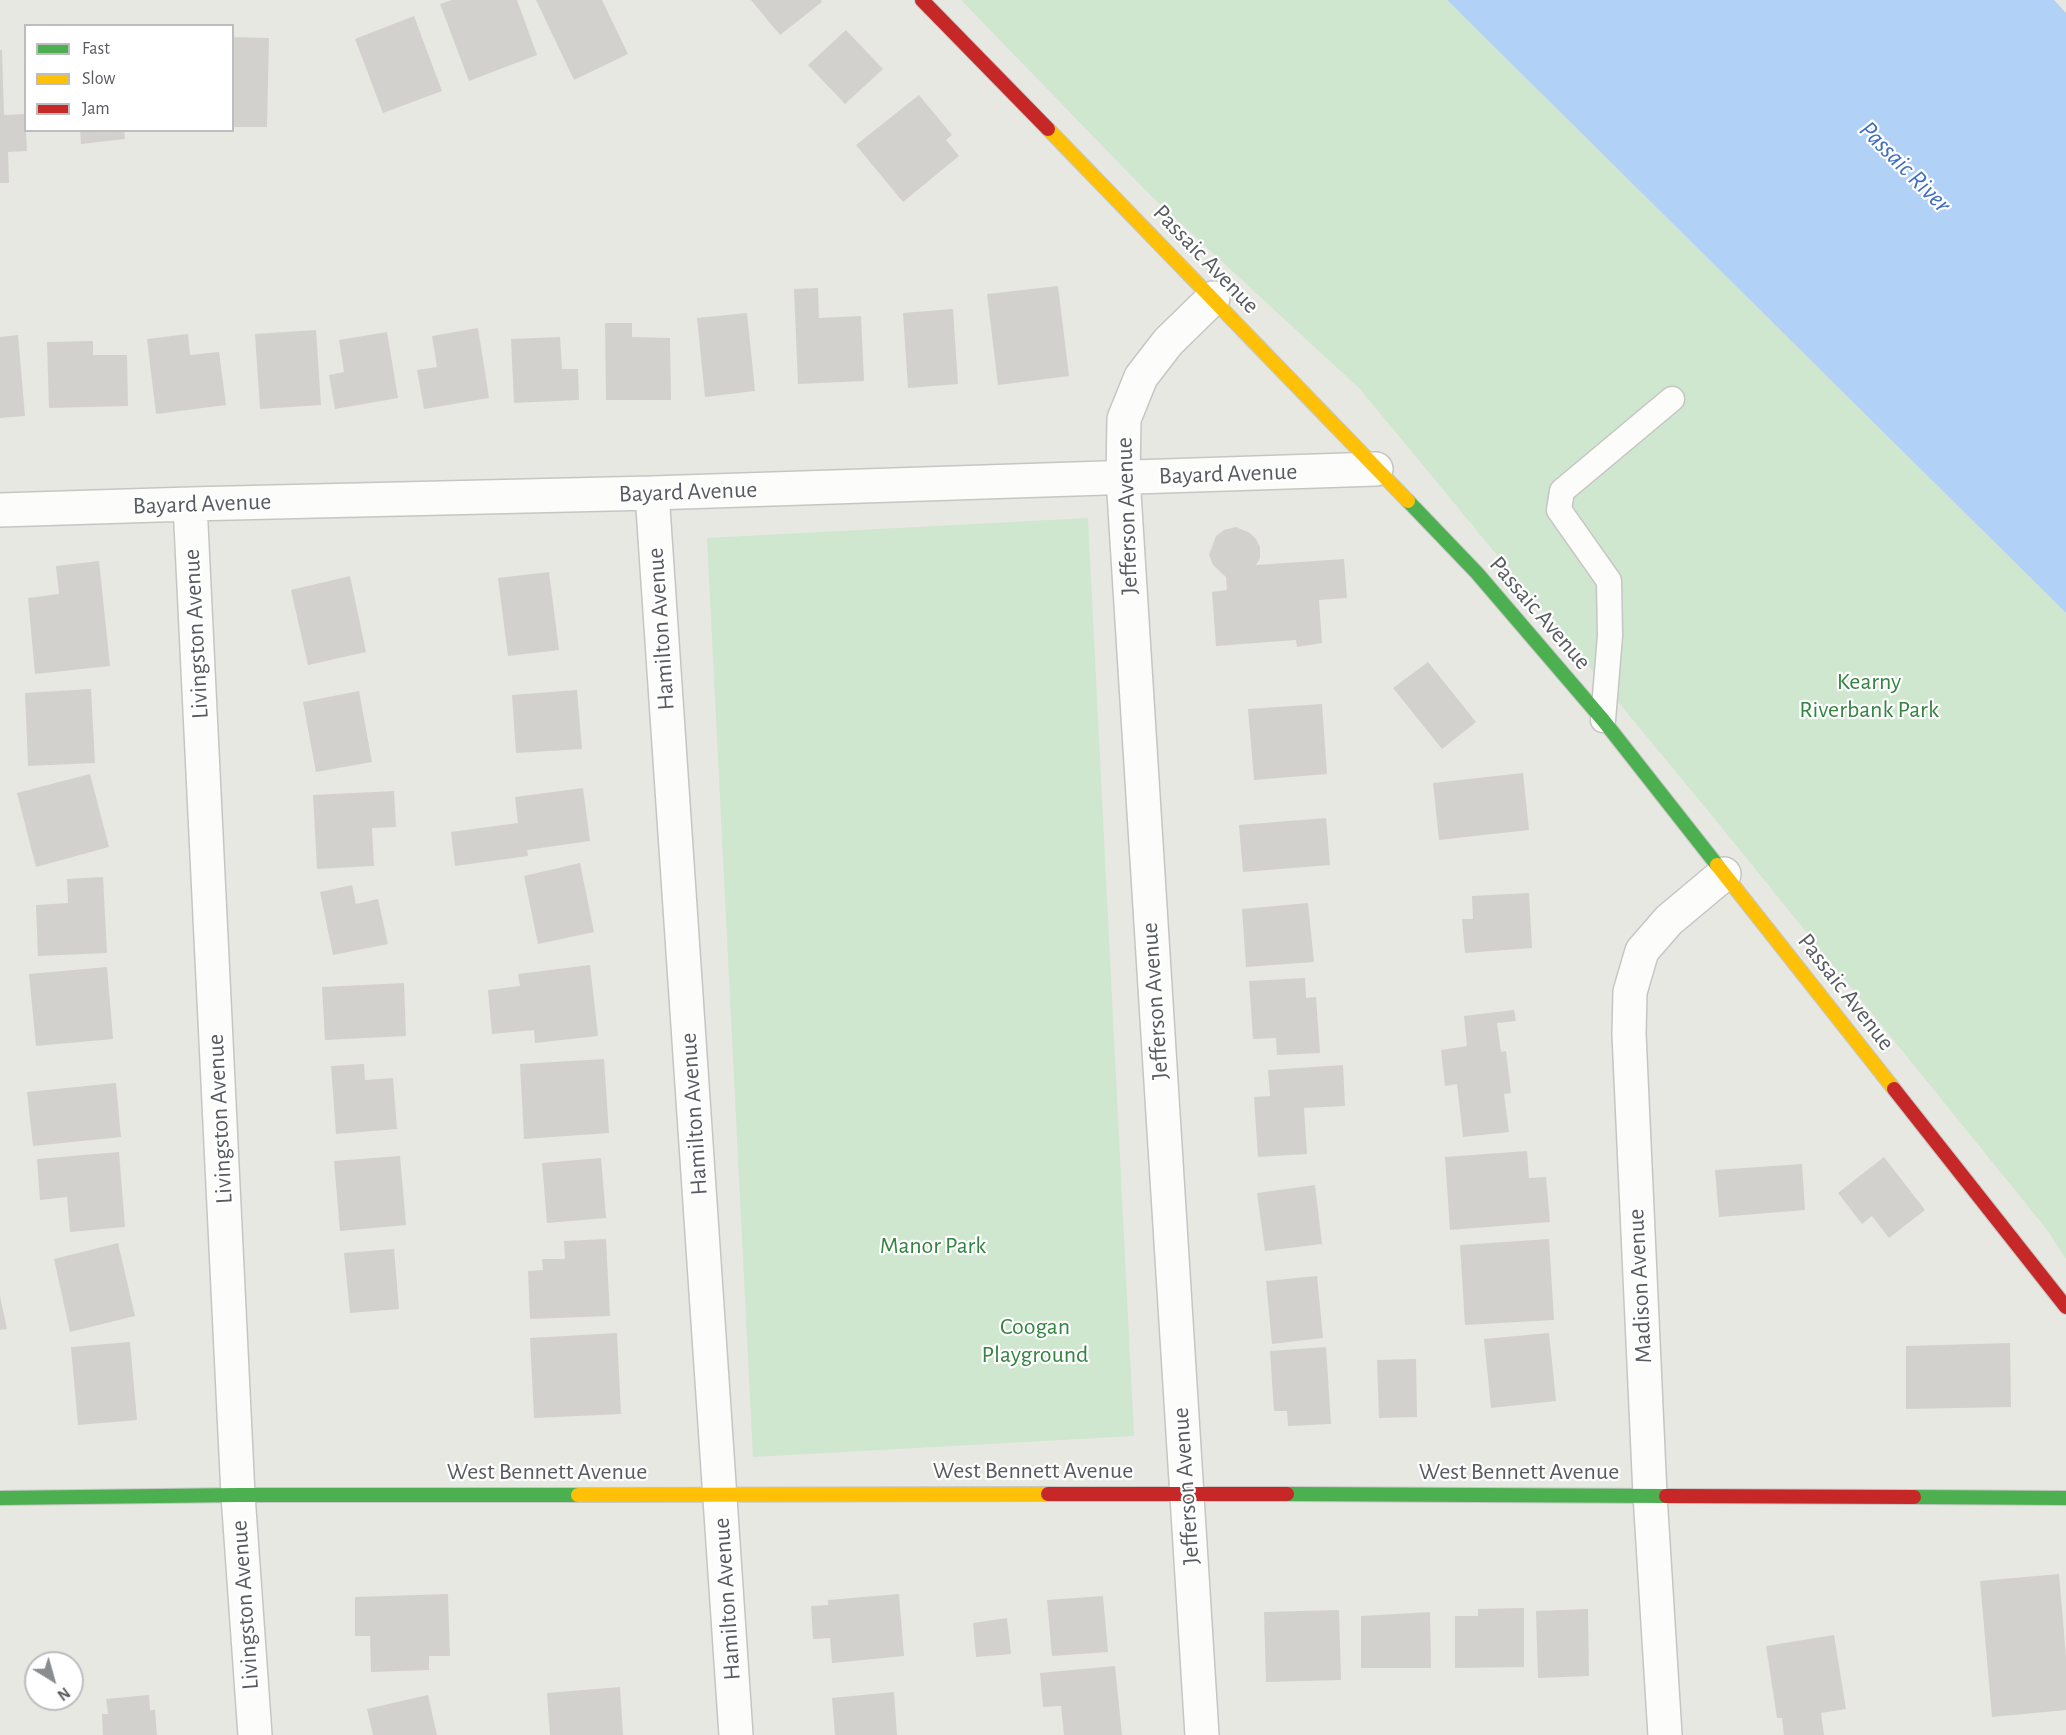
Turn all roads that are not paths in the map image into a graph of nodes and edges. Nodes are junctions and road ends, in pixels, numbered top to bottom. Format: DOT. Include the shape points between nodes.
graph roads {
  1 [pos="922,0"];
  2 [pos="1213,298"];
  3 [pos="1672,399"];
  4 [pos="1376,469"];
  5 [pos="1123,477"];
  6 [pos="652,493"];
  7 [pos="190,504"];
  8 [pos="0,510"];
  9 [pos="1603,720"];
  10 [pos="1724,874"];
  11 [pos="2066,1307"];
  12 [pos="721,1494"];
  13 [pos="1186,1494"];
  14 [pos="238,1495"];
  15 [pos="1650,1495"];
  16 [pos="0,1498"];
  17 [pos="2066,1498"];
  18 [pos="255,1735"];
  19 [pos="736,1735"];
  20 [pos="1202,1735"];
  21 [pos="1665,1735"];
  1 -- 2 [label="street, Passaic Avenue"];
  2 -- 4 [label="street, Passaic Avenue"];
  2 -- 5 [label="street, Jefferson Avenue" via="1168,342 1141,377 1124,419"];
  3 -- 9 [label="lane" via="1562,491 1559,510 1609,581 1610,636"];
  4 -- 5 [label="street, Bayard Avenue"];
  4 -- 9 [label="street, Passaic Avenue" via="1477,573"];
  5 -- 6 [label="street, Bayard Avenue"];
  5 -- 13 [label="street, Jefferson Avenue"];
  6 -- 7 [label="street, Bayard Avenue"];
  6 -- 12 [label="street, Hamilton Avenue"];
  7 -- 8 [label="street, Bayard Avenue"];
  7 -- 14 [label="street, Livingston Avenue"];
  9 -- 10 [label="street, Passaic Avenue"];
  10 -- 11 [label="street, Passaic Avenue"];
  10 -- 15 [label="street, Madison Avenue" via="1669,920 1642,951 1630,992"];
  12 -- 13 [label="street, West Bennett Avenue"];
  12 -- 14 [label="street, West Bennett Avenue"];
  12 -- 19 [label="street, Hamilton Avenue"];
  13 -- 15 [label="street, West Bennett Avenue"];
  13 -- 20 [label="street, Jefferson Avenue"];
  14 -- 16 [label="street, West Bennett Avenue"];
  14 -- 18 [label="street, Livingston Avenue"];
  15 -- 17 [label="street, West Bennett Avenue"];
  15 -- 21 [label="street, Madison Avenue"];
}
